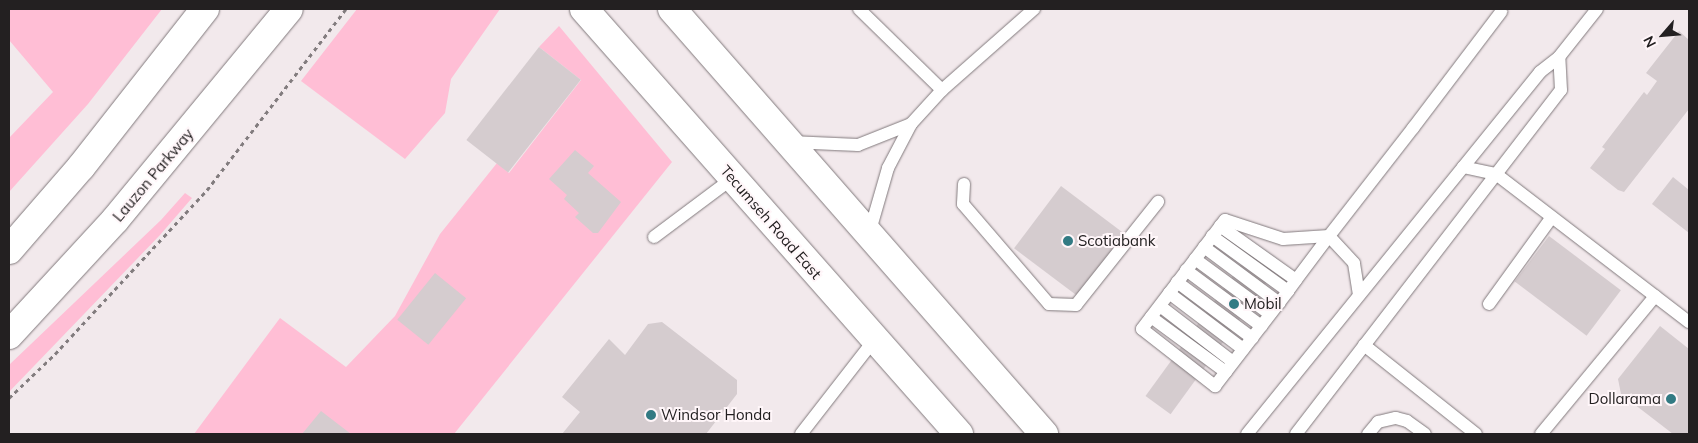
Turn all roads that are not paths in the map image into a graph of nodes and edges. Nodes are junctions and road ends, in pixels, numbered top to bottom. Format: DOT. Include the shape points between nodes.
graph roads {
  1 [pos="205,9"];
  2 [pos="289,9"];
  3 [pos="584,9"];
  4 [pos="672,9"];
  5 [pos="859,9"];
  6 [pos="1034,9"];
  7 [pos="1597,9"];
  8 [pos="1501,12"];
  9 [pos="1559,57"];
  10 [pos="942,90"];
  11 [pos="911,124"];
  12 [pos="788,142"];
  13 [pos="1463,167"];
  14 [pos="1496,174"];
  15 [pos="733,178"];
  16 [pos="964,184"];
  17 [pos="1158,202"];
  18 [pos="1552,217"];
  19 [pos="1216,231"];
  20 [pos="868,234"];
  21 [pos="1330,236"];
  22 [pos="654,237"];
  23 [pos="1204,247"];
  24 [pos="9,250"];
  25 [pos="1195,259"];
  26 [pos="1186,270"];
  27 [pos="1296,280"];
  28 [pos="1177,282"];
  29 [pos="1288,291"];
  30 [pos="1169,294"];
  31 [pos="1360,295"];
  32 [pos="1655,296"];
  33 [pos="1279,303"];
  34 [pos="1489,304"];
  35 [pos="1160,306"];
  36 [pos="1270,314"];
  37 [pos="1151,317"];
  38 [pos="1689,322"];
  39 [pos="1261,326"];
  40 [pos="9,335"];
  41 [pos="1252,338"];
  42 [pos="875,339"];
  43 [pos="1364,345"];
  44 [pos="1243,349"];
  45 [pos="1230,367"];
  46 [pos="800,434"];
  47 [pos="959,434"];
  48 [pos="1044,434"];
  49 [pos="1247,434"];
  50 [pos="1296,434"];
  51 [pos="1368,434"];
  52 [pos="1424,434"];
  53 [pos="1476,434"];
  54 [pos="1542,434"];
  1 -- 24 [label="main road" via="81,167"];
  2 -- 40 [label="main road, Lauzon Parkway" via="115,220"];
  3 -- 15 [label="main road, Tecumseh Road East"];
  4 -- 12 [label="main road"];
  5 -- 10 [label="lane"];
  6 -- 10 [label="lane"];
  7 -- 9 [label="lane"];
  8 -- 21 [label="lane"];
  9 -- 13 [label="lane" via="1540,72"];
  9 -- 14 [label="lane" via="1561,90"];
  10 -- 11 [label="lane"];
  11 -- 12 [label="lane" via="858,145"];
  11 -- 20 [label="lane" via="888,168"];
  12 -- 20 [label="main road"];
  13 -- 14 [label="lane"];
  13 -- 31 [label="lane"];
  14 -- 18 [label="lane"];
  14 -- 43 [label="lane"];
  15 -- 22 [label="lane"];
  15 -- 42 [label="main road, Tecumseh Road East"];
  16 -- 17 [label="lane" via="963,204 1049,304 1076,305"];
  18 -- 32 [label="lane"];
  18 -- 34 [label="lane"];
  19 -- 21 [label="lane" via="1225,220 1283,239"];
  19 -- 23 [label="lane"];
  19 -- 27 [label="lane"];
  19 -- 29 [label="lane"];
  20 -- 48 [label="main road"];
  21 -- 27 [label="lane"];
  21 -- 31 [label="lane" via="1354,263"];
  23 -- 25 [label="lane"];
  23 -- 33 [label="lane"];
  25 -- 26 [label="lane"];
  25 -- 36 [label="lane"];
  26 -- 28 [label="lane"];
  26 -- 39 [label="lane"];
  27 -- 29 [label="lane"];
  28 -- 30 [label="lane"];
  28 -- 41 [label="lane"];
  29 -- 33 [label="lane"];
  30 -- 35 [label="lane"];
  30 -- 44 [label="lane"];
  31 -- 49 [label="lane"];
  32 -- 38 [label="lane"];
  32 -- 54 [label="lane"];
  33 -- 36 [label="lane"];
  35 -- 37 [label="lane"];
  35 -- 45 [label="lane"];
  36 -- 39 [label="lane"];
  37 -- 45 [label="lane"];
  37 -- 45 [label="lane" via="1142,329 1215,386"];
  39 -- 41 [label="lane"];
  41 -- 44 [label="lane"];
  42 -- 46 [label="lane"];
  42 -- 47 [label="main road, Tecumseh Road East"];
  43 -- 50 [label="lane"];
  43 -- 53 [label="lane"];
  44 -- 45 [label="lane"];
  51 -- 52 [label="lane" via="1378,422 1396,418"];
}
